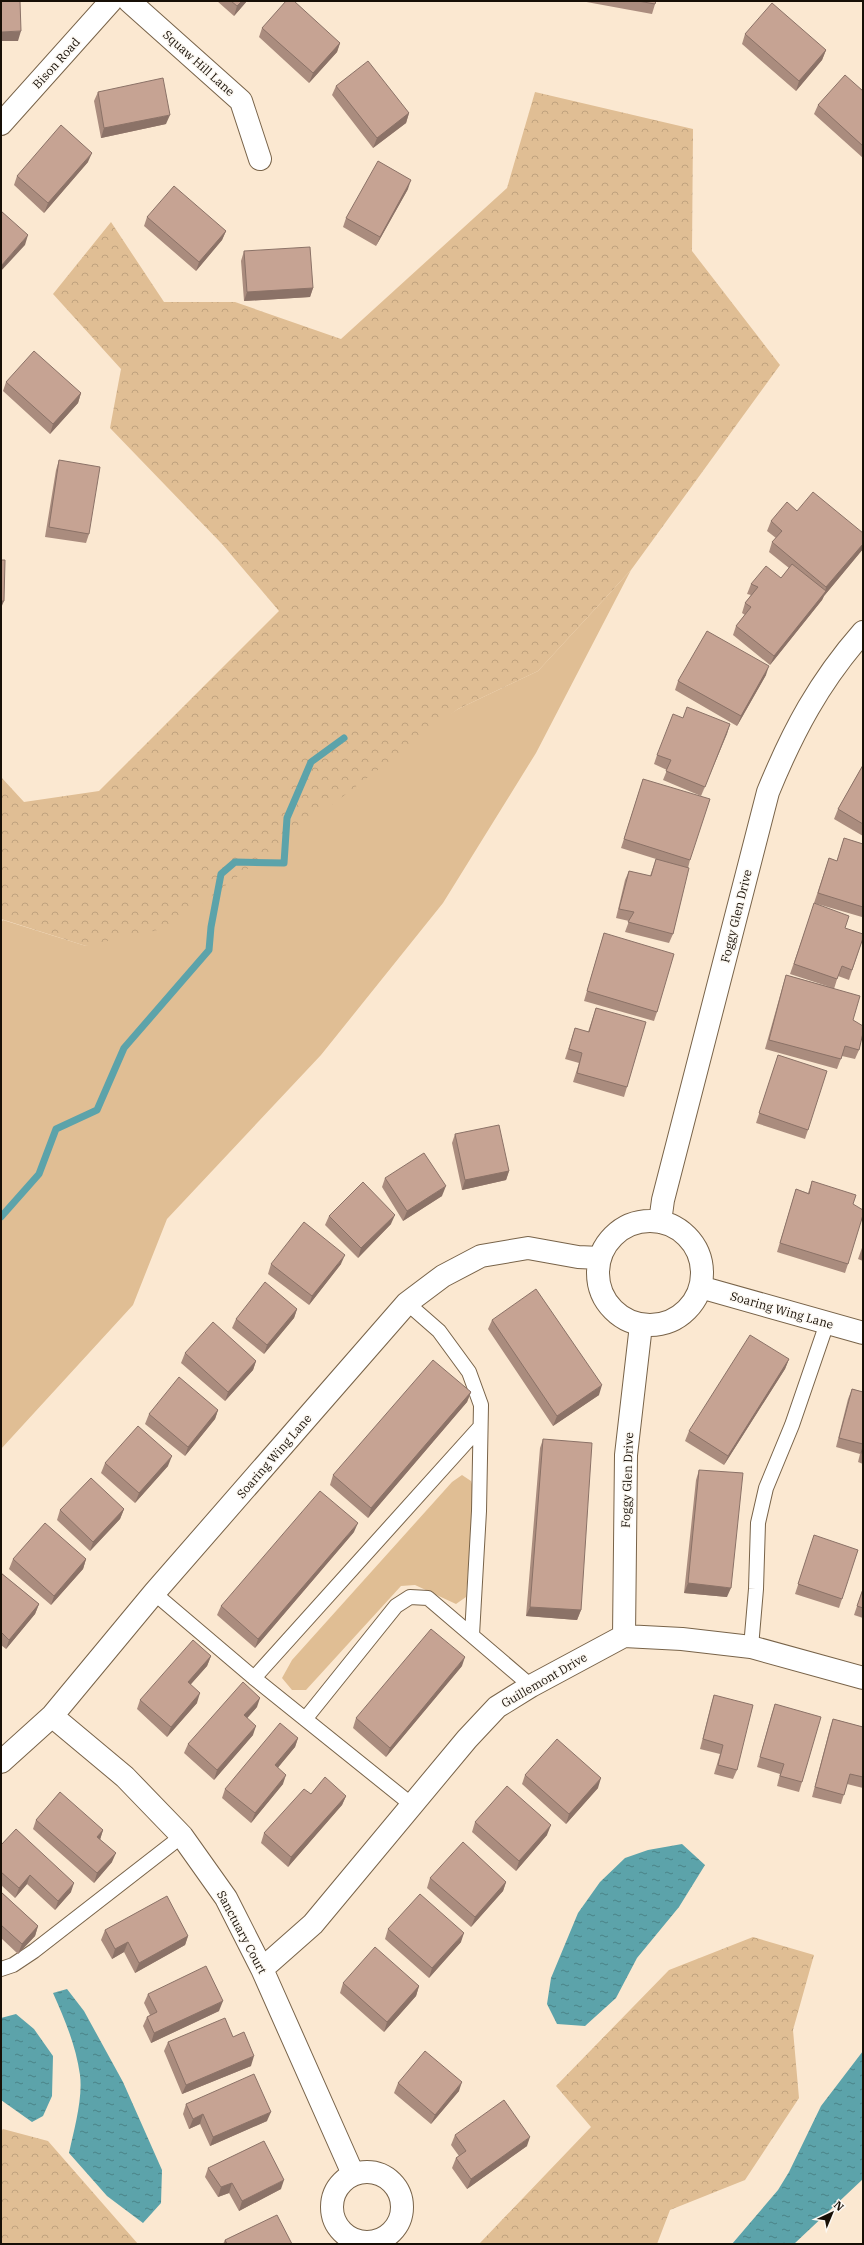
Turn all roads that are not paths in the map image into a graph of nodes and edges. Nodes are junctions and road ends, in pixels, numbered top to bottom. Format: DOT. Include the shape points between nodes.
graph roads {
  1 [pos="111,1"];
  2 [pos="130,1"];
  3 [pos="1,124"];
  4 [pos="260,159"];
  5 [pos="863,632"];
  6 [pos="660,1222"];
  7 [pos="600,1258"];
  8 [pos="700,1287"];
  9 [pos="407,1303"];
  10 [pos="827,1323"];
  11 [pos="641,1325"];
  12 [pos="863,1333"];
  13 [pos="480,1427"];
  14 [pos="154,1593"];
  15 [pos="472,1636"];
  16 [pos="624,1636"];
  17 [pos="751,1647"];
  18 [pos="254,1678"];
  19 [pos="863,1678"];
  20 [pos="531,1686"];
  21 [pos="52,1716"];
  22 [pos="306,1718"];
  23 [pos="1,1762"];
  24 [pos="412,1804"];
  25 [pos="182,1836"];
  26 [pos="1,1969"];
  27 [pos="262,1969"];
  28 [pos="353,2174"];
  1 -- 3 [label="street, Bison Road"];
  2 -- 4 [label="street, Squaw Hill Lane" via="241,101"];
  5 -- 6 [label="street, Foggy Glen Drive" via="838,661 809,705 788,742 768,792 662,1200"];
  6 -- 7 [label="street" via="645,1221 630,1225 606,1244"];
  6 -- 8 [label="street" via="676,1228 689,1239 698,1254 702,1270"];
  7 -- 9 [label="street, Soaring Wing Lane" via="578,1257 528,1248 482,1256 443,1276"];
  7 -- 11 [label="street" via="597,1275 601,1293 610,1308 624,1319"];
  8 -- 10 [label="street, Soaring Wing Lane"];
  8 -- 11 [label="street" via="694,1301 678,1317 656,1325"];
  9 -- 13 [label="lane" via="439,1331 469,1372 481,1405"];
  9 -- 14 [label="street, Soaring Wing Lane"];
  10 -- 12 [label="street, Soaring Wing Lane"];
  10 -- 17 [label="lane" via="792,1425 766,1488 758,1523"];
  11 -- 16 [label="street, Foggy Glen Drive" via="626,1455"];
  13 -- 15 [label="lane" via="479,1511"];
  13 -- 18 [label="lane"];
  14 -- 18 [label="lane"];
  14 -- 21 [label="street, Soaring Wing Lane"];
  15 -- 20 [label="lane"];
  15 -- 22 [label="lane" via="428,1598 410,1597 396,1606"];
  16 -- 17 [label="street" via="682,1639"];
  16 -- 20 [label="street, Guillemont Drive"];
  17 -- 19 [label="street"];
  18 -- 22 [label="lane"];
  20 -- 24 [label="street, Guillemont Drive" via="497,1707"];
  21 -- 23 [label="street, Soaring Wing Lane"];
  21 -- 25 [label="street, Sanctuary Court" via="125,1777"];
  22 -- 24 [label="lane"];
  24 -- 27 [label="street, Guillemont Drive" via="313,1924"];
  25 -- 26 [label="lane" via="34,1950 13,1965"];
  25 -- 27 [label="street, Sanctuary Court" via="226,1898"];
  27 -- 28 [label="street, Sanctuary Court"];
}
